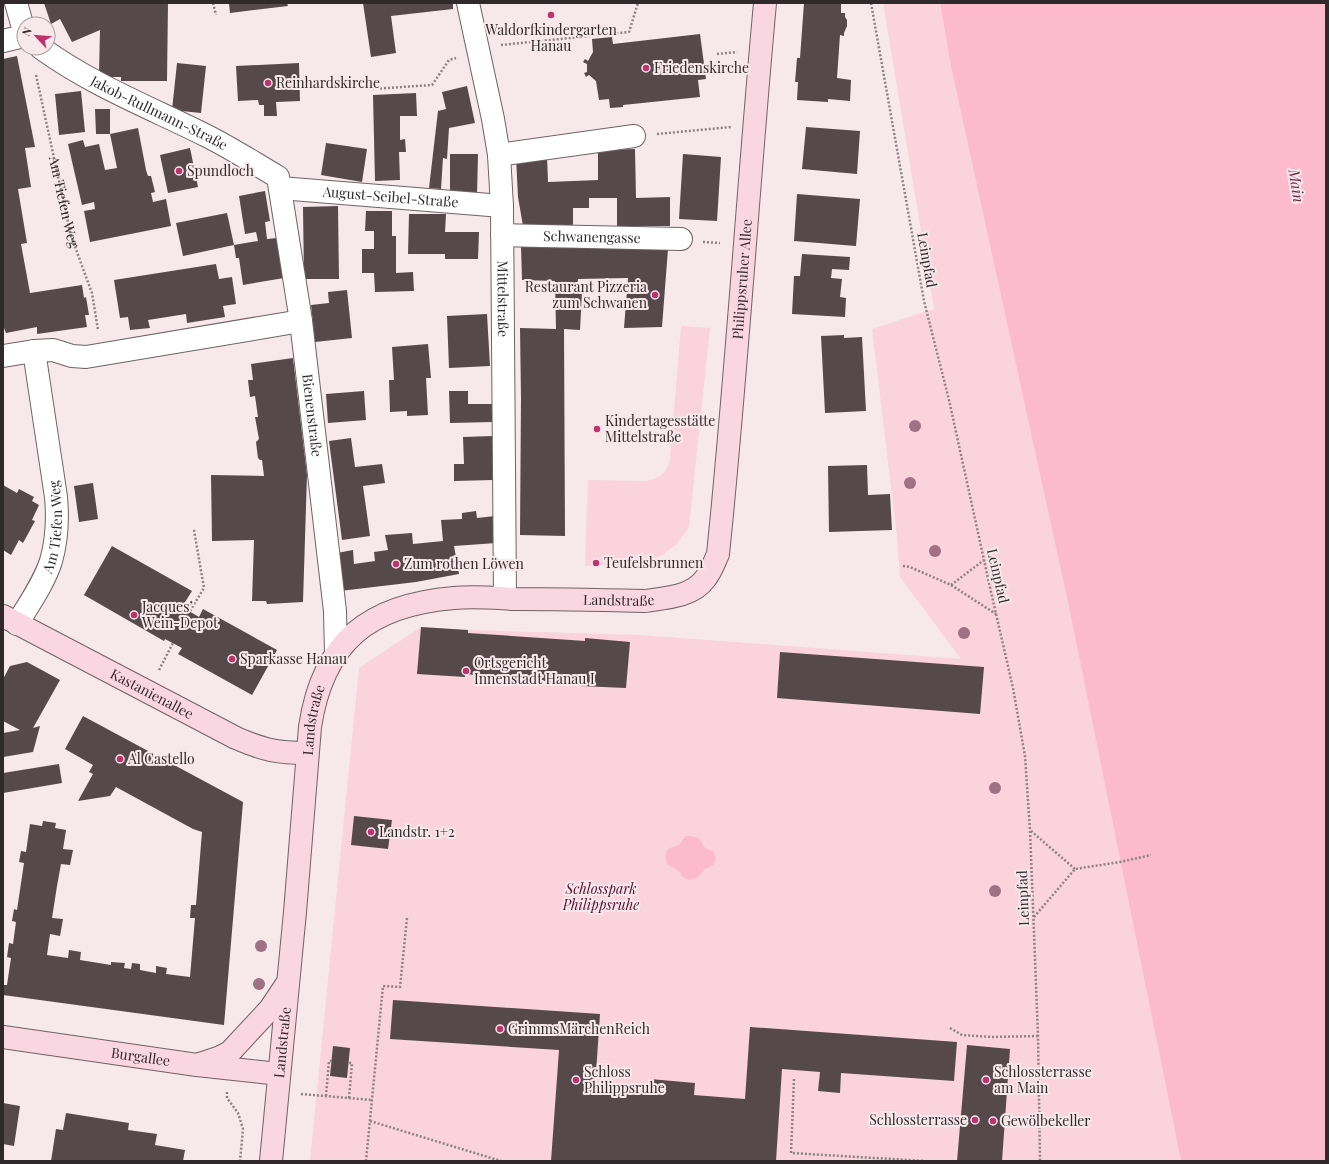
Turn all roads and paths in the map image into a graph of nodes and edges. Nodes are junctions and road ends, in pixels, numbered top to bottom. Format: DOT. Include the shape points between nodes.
graph roads {
  1 [pos="16,3"];
  2 [pos="213,3"];
  3 [pos="468,3"];
  4 [pos="638,3"];
  5 [pos="765,3"];
  6 [pos="871,3"];
  7 [pos="216,15"];
  8 [pos="20,16"];
  9 [pos="16,38"];
  10 [pos="3,41"];
  11 [pos="478,50"];
  12 [pos="730,53"];
  13 [pos="717,54"];
  14 [pos="52,56"];
  15 [pos="35,70"];
  16 [pos="372,89"];
  17 [pos="721,127"];
  18 [pos="634,136"];
  19 [pos="498,155"];
  20 [pos="279,182"];
  21 [pos="502,206"];
  22 [pos="502,234"];
  23 [pos="681,239"];
  24 [pos="744,244"];
  25 [pos="301,321"];
  26 [pos="34,351"];
  27 [pos="103,354"];
  28 [pos="3,356"];
  29 [pos="194,530"];
  30 [pos="718,554"];
  31 [pos="984,560"];
  32 [pos="903,566"];
  33 [pos="951,585"];
  34 [pos="505,598"];
  35 [pos="190,612"];
  36 [pos="996,614"];
  37 [pos="9,624"];
  38 [pos="173,643"];
  39 [pos="336,654"];
  40 [pos="147,692"];
  41 [pos="307,753"];
  42 [pos="1030,830"];
  43 [pos="1151,855"];
  44 [pos="1075,869"];
  45 [pos="407,918"];
  46 [pos="1033,918"];
  47 [pos="288,982"];
  48 [pos="950,1028"];
  49 [pos="1038,1036"];
  50 [pos="3,1037"];
  51 [pos="332,1061"];
  52 [pos="349,1063"];
  53 [pos="197,1065"];
  54 [pos="229,1069"];
  55 [pos="794,1079"];
  56 [pos="278,1083"];
  57 [pos="326,1096"];
  58 [pos="349,1098"];
  59 [pos="372,1100"];
  60 [pos="370,1121"];
  61 [pos="240,1161"];
  62 [pos="271,1161"];
  63 [pos="366,1161"];
  64 [pos="501,1161"];
  65 [pos="925,1161"];
  66 [pos="1040,1161"];
  1 -- 8 [label="street"];
  2 -- 7 [label="path"];
  3 -- 11 [label="street, Mittelstraße"];
  4 -- 11 [label="path" via="629,32"];
  5 -- 24 [label="main road, Philippsruher Allee"];
  6 -- 31 [label="path, Leinpfad" via="924,301 949,400"];
  9 -- 10 [label="street"];
  11 -- 16 [label="path" via="449,60 432,85"];
  11 -- 19 [label="street, Mittelstraße"];
  12 -- 13 [label="path"];
  14 -- 20 [label="street, Jakob-Rullmann-Straße" via="84,76 207,136"];
  15 -- 27 [label="path, Am Tiefen Weg" via="71,236 92,293"];
  17 -- 18 [label="path"];
  18 -- 19 [label="street"];
  19 -- 21 [label="street, Mittelstraße"];
  20 -- 21 [label="street, August-Seibel-Straße"];
  20 -- 25 [label="street, Bienenstraße"];
  21 -- 22 [label="street, Mittelstraße"];
  22 -- 23 [label="street, Schwanengasse"];
  22 -- 34 [label="street, Mittelstraße"];
  23 -- 24 [label="path"];
  24 -- 30 [label="main road, Philippsruher Allee"];
  25 -- 27 [label="street"];
  25 -- 39 [label="street, Bienenstraße" via="334,604"];
  26 -- 27 [label="street" via="53,350 86,357"];
  26 -- 28 [label="street"];
  26 -- 37 [label="street, Am Tiefen Weg" via="58,518 51,562 42,581"];
  29 -- 35 [label="path" via="204,588"];
  30 -- 34 [label="main road, Landstraße" via="712,570 704,581 686,593 668,598 645,601"];
  31 -- 33 [label="path"];
  31 -- 36 [label="path, Leinpfad"];
  32 -- 33 [label="path"];
  33 -- 36 [label="path"];
  34 -- 39 [label="main road, Landstraße" via="456,598 396,608 365,624"];
  36 -- 42 [label="path, Leinpfad" via="1025,756"];
  37 -- 40 [label="main road, Kastanienallee"];
  38 -- 40 [label="path"];
  39 -- 41 [label="main road, Landstraße" via="319,686 313,706"];
  40 -- 41 [label="main road, Kastanienallee" via="252,745 280,753"];
  41 -- 47 [label="main road, Landstraße"];
  42 -- 44 [label="path"];
  42 -- 46 [label="path, Leinpfad"];
  43 -- 44 [label="path"];
  44 -- 46 [label="path"];
  45 -- 59 [label="path" via="400,987 383,986"];
  46 -- 49 [label="path, Leinpfad"];
  47 -- 53 [label="main road" via="270,1009 230,1052"];
  47 -- 56 [label="main road, Landstraße"];
  48 -- 49 [label="path" via="962,1035"];
  49 -- 66 [label="path, Leinpfad"];
  50 -- 53 [label="main road, Burgallee"];
  51 -- 57 [label="path" via="329,1061"];
  52 -- 58 [label="path" via="352,1063"];
  53 -- 54 [label="main road, Burgallee"];
  54 -- 56 [label="main road, Burgallee"];
  54 -- 61 [label="path" via="227,1098 238,1113 243,1129"];
  55 -- 65 [label="path" via="791,1153"];
  56 -- 57 [label="path"];
  56 -- 62 [label="main road, Landstraße"];
  57 -- 58 [label="path"];
  58 -- 59 [label="path"];
  59 -- 60 [label="path"];
  60 -- 63 [label="path"];
  60 -- 64 [label="path"];
}
